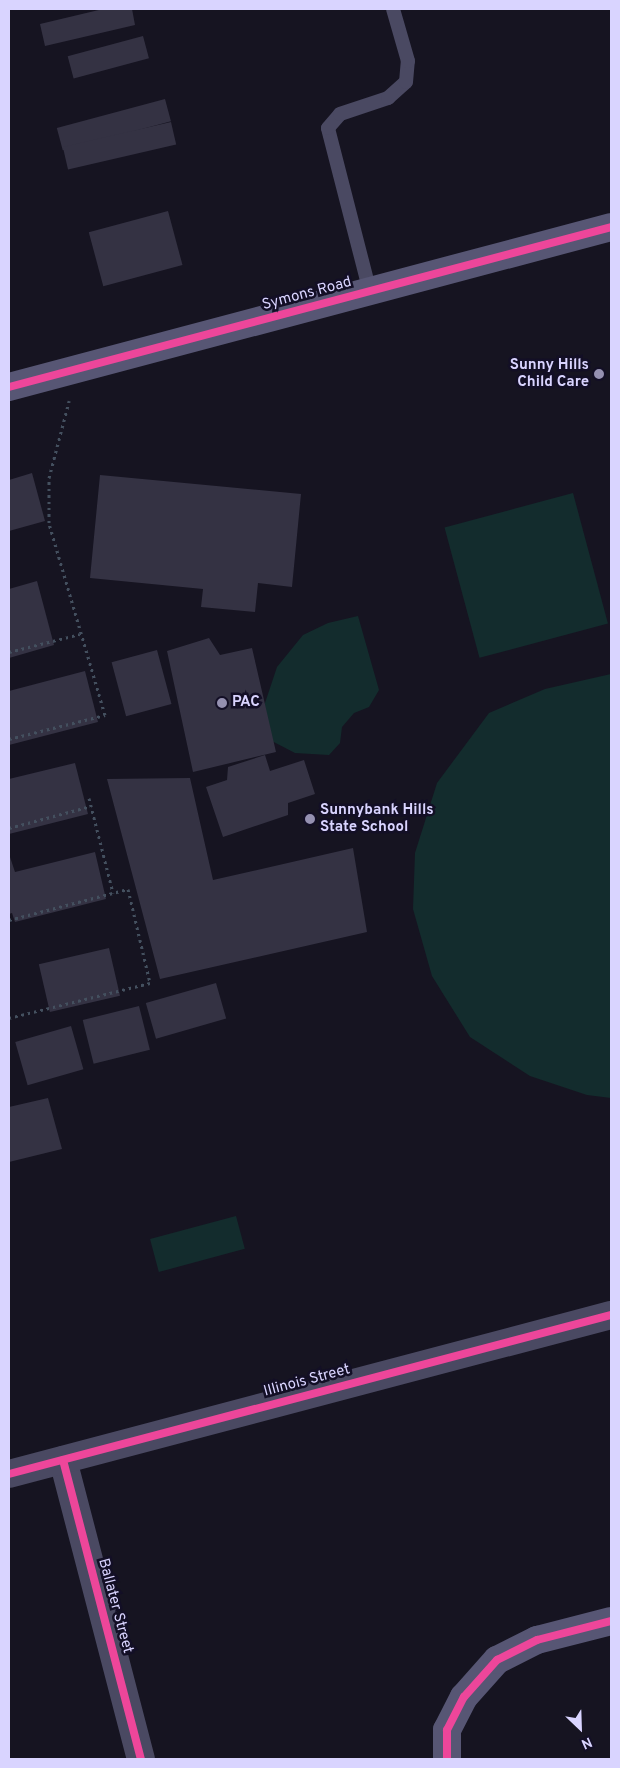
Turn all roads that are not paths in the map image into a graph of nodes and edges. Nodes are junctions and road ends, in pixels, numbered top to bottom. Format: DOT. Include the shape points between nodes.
graph roads {
  1 [pos="393,9"];
  2 [pos="611,227"];
  3 [pos="370,292"];
  4 [pos="9,387"];
  5 [pos="611,1315"];
  6 [pos="63,1460"];
  7 [pos="9,1474"];
  8 [pos="611,1621"];
  9 [pos="141,1759"];
  10 [pos="447,1759"];
  1 -- 3 [label="lane" via="408,61 406,82 388,98 340,114 328,128"];
  2 -- 3 [label="street, Symons Road"];
  3 -- 4 [label="street, Symons Road"];
  5 -- 6 [label="street, Illinois Street"];
  6 -- 7 [label="street, Illinois Street"];
  6 -- 9 [label="street, Ballater Street"];
  8 -- 10 [label="street" via="538,1640 497,1660 464,1697 447,1730"];
}
